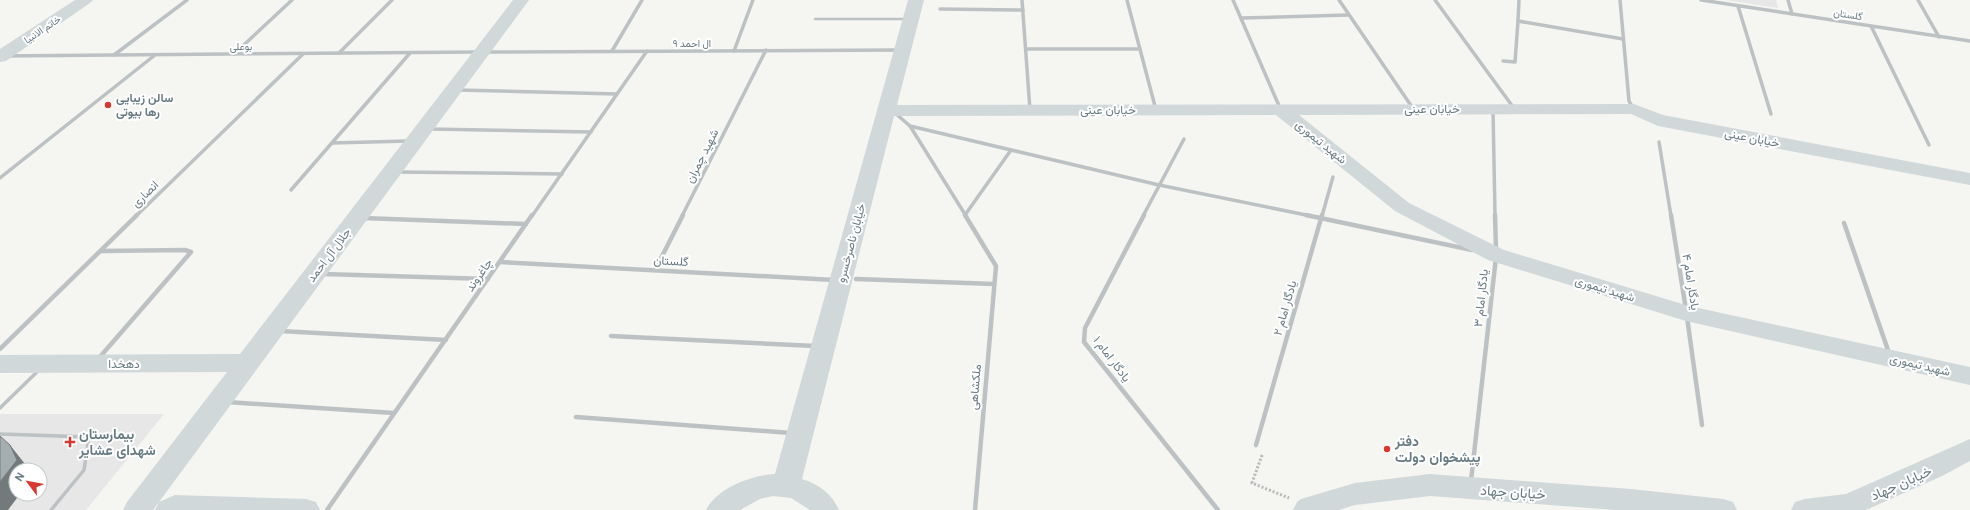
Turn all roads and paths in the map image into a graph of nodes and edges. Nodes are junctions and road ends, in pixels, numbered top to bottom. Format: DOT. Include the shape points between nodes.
graph roads {
  1 [pos="85,0"];
  2 [pos="187,0"];
  3 [pos="292,0"];
  4 [pos="392,0"];
  5 [pos="521,0"];
  6 [pos="642,0"];
  7 [pos="753,0"];
  8 [pos="1022,0"];
  9 [pos="1127,0"];
  10 [pos="1233,0"];
  11 [pos="1339,0"];
  12 [pos="1434,0"];
  13 [pos="1519,0"];
  14 [pos="1620,0"];
  15 [pos="1700,0"];
  16 [pos="1788,0"];
  17 [pos="1918,0"];
  18 [pos="1738,6"];
  19 [pos="913,9"];
  20 [pos="940,9"];
  21 [pos="1023,10"];
  22 [pos="1792,14"];
  23 [pos="1348,15"];
  24 [pos="1241,18"];
  25 [pos="816,19"];
  26 [pos="1518,21"];
  27 [pos="1870,26"];
  28 [pos="1939,37"];
  29 [pos="1623,39"];
  30 [pos="1970,41"];
  31 [pos="1026,49"];
  32 [pos="1140,49"];
  33 [pos="766,50"];
  34 [pos="902,50"];
  35 [pos="612,51"];
  36 [pos="647,51"];
  37 [pos="734,51"];
  38 [pos="481,52"];
  39 [pos="339,53"];
  40 [pos="410,53"];
  41 [pos="234,54"];
  42 [pos="304,54"];
  43 [pos="114,55"];
  44 [pos="155,55"];
  45 [pos="1,56"];
  46 [pos="1503,61"];
  47 [pos="454,90"];
  48 [pos="617,94"];
  49 [pos="1414,109"];
  50 [pos="1493,109"];
  51 [pos="1514,109"];
  52 [pos="1634,109"];
  53 [pos="1030,110"];
  54 [pos="1156,110"];
  55 [pos="1281,110"];
  56 [pos="890,111"];
  57 [pos="1771,114"];
  58 [pos="910,126"];
  59 [pos="591,132"];
  60 [pos="420,135"];
  61 [pos="1184,139"];
  62 [pos="1659,142"];
  63 [pos="332,143"];
  64 [pos="1929,144"];
  65 [pos="1012,150"];
  66 [pos="392,172"];
  67 [pos="562,174"];
  68 [pos="1333,177"];
  69 [pos="0,178"];
  70 [pos="1970,179"];
  71 [pos="1159,185"];
  72 [pos="291,190"];
  73 [pos="965,215"];
  74 [pos="357,218"];
  75 [pos="1320,219"];
  76 [pos="1844,223"];
  77 [pos="526,224"];
  78 [pos="100,251"];
  79 [pos="1496,255"];
  80 [pos="500,262"];
  81 [pos="655,270"];
  82 [pos="315,274"];
  83 [pos="488,279"];
  84 [pos="849,280"];
  85 [pos="994,284"];
  86 [pos="1686,313"];
  87 [pos="273,330"];
  88 [pos="611,336"];
  89 [pos="446,340"];
  90 [pos="823,346"];
  91 [pos="0,349"];
  92 [pos="1891,359"];
  93 [pos="248,363"];
  94 [pos="0,364"];
  95 [pos="45,364"];
  96 [pos="94,364"];
  97 [pos="1970,376"];
  98 [pos="219,402"];
  99 [pos="0,408"];
  100 [pos="394,413"];
  101 [pos="576,417"];
  102 [pos="1702,425"];
  103 [pos="0,434"];
  104 [pos="800,434"];
  105 [pos="1256,445"];
  106 [pos="1970,449"];
  107 [pos="160,479"];
  108 [pos="786,486"];
  109 [pos="1470,489"];
  110 [pos="172,508"];
  111 [pos="1309,508"];
  112 [pos="51,510"];
  113 [pos="137,510"];
  114 [pos="306,510"];
  115 [pos="327,510"];
  116 [pos="720,510"];
  117 [pos="825,510"];
  118 [pos="975,510"];
  119 [pos="1218,510"];
  120 [pos="1723,510"];
  121 [pos="1805,510"];
  1 -- 45 [label="street, خاتم الانبیا"];
  2 -- 43 [label="street"];
  3 -- 41 [label="street"];
  4 -- 39 [label="street"];
  5 -- 38 [label="street, جلال آل احمد"];
  6 -- 35 [label="street"];
  7 -- 37 [label="street"];
  8 -- 21 [label="street"];
  9 -- 32 [label="street"];
  10 -- 24 [label="street"];
  11 -- 23 [label="street"];
  12 -- 51 [label="street"];
  13 -- 26 [label="street"];
  14 -- 29 [label="street"];
  15 -- 18 [label="street, گلستان"];
  16 -- 22 [label="street"];
  17 -- 28 [label="street"];
  18 -- 22 [label="street, گلستان"];
  18 -- 57 [label="street"];
  19 -- 25 [label="lane"];
  19 -- 34 [label="street, خیابان ناصرخسرو"];
  20 -- 21 [label="street"];
  21 -- 31 [label="street"];
  22 -- 27 [label="street, گلستان"];
  23 -- 24 [label="street"];
  23 -- 49 [label="street"];
  24 -- 55 [label="street"];
  26 -- 29 [label="street"];
  26 -- 46 [label="street" via="1515,62"];
  27 -- 28 [label="street, گلستان"];
  27 -- 64 [label="street"];
  28 -- 30 [label="street, گلستان"];
  29 -- 52 [label="street" via="1630,101"];
  31 -- 32 [label="street"];
  31 -- 53 [label="street"];
  32 -- 54 [label="street"];
  33 -- 34 [label="street, ال احمد ۹"];
  33 -- 37 [label="street, ال احمد ۹"];
  33 -- 81 [label="street, شهید چمران"];
  34 -- 56 [label="street, خیابان ناصرخسرو"];
  35 -- 36 [label="street, ال احمد ۹"];
  35 -- 38 [label="street, ال احمد ۹"];
  36 -- 37 [label="street, ال احمد ۹"];
  36 -- 48 [label="street, چاغروند"];
  38 -- 40 [label="street, بوعلی"];
  38 -- 47 [label="street, جلال آل احمد"];
  39 -- 40 [label="street, بوعلی"];
  39 -- 42 [label="street, بوعلی"];
  40 -- 63 [label="street"];
  41 -- 42 [label="street, بوعلی"];
  41 -- 44 [label="street, بوعلی"];
  42 -- 78 [label="street, انصاری"];
  43 -- 44 [label="street, بوعلی"];
  43 -- 45 [label="street, بوعلی"];
  44 -- 69 [label="street"];
  47 -- 48 [label="street"];
  47 -- 60 [label="street, جلال آل احمد"];
  48 -- 59 [label="street, چاغروند"];
  49 -- 50 [label="street, خیابان عینی"];
  49 -- 55 [label="street, خیابان عینی"];
  50 -- 51 [label="street, خیابان عینی"];
  50 -- 79 [label="street, یادگار امام ۳"];
  51 -- 52 [label="street, خیابان عینی"];
  52 -- 70 [label="street, خیابان عینی" via="1658,120"];
  53 -- 54 [label="street, خیابان عینی"];
  53 -- 56 [label="street, خیابان عینی"];
  54 -- 55 [label="street, خیابان عینی"];
  55 -- 79 [label="street, شهید تیموری" via="1402,207"];
  56 -- 58 [label="street"];
  56 -- 84 [label="street, خیابان ناصرخسرو"];
  58 -- 65 [label="street"];
  58 -- 73 [label="street"];
  59 -- 60 [label="street"];
  59 -- 67 [label="street, چاغروند"];
  60 -- 63 [label="street"];
  60 -- 66 [label="street, جلال آل احمد"];
  61 -- 71 [label="street, یادگار امام ۱"];
  62 -- 86 [label="street, یادگار امام ۴"];
  63 -- 72 [label="street"];
  65 -- 71 [label="street"];
  65 -- 73 [label="street"];
  66 -- 67 [label="street"];
  66 -- 74 [label="street, جلال آل احمد"];
  67 -- 77 [label="street, چاغروند"];
  68 -- 75 [label="street, یادگار امام ۲"];
  71 -- 75 [label="street"];
  71 -- 119 [label="street, یادگار امام ۱" via="1085,328 1084,342"];
  73 -- 85 [label="street, ملکشاهی" via="996,266"];
  74 -- 77 [label="street"];
  74 -- 82 [label="street, جلال آل احمد"];
  75 -- 79 [label="street"];
  75 -- 105 [label="street, یادگار امام ۲"];
  76 -- 92 [label="street"];
  77 -- 80 [label="street, چاغروند"];
  78 -- 91 [label="street, انصاری"];
  78 -- 96 [label="street" via="191,252"];
  79 -- 86 [label="street, شهید تیموری"];
  79 -- 109 [label="street, یادگار امام ۳"];
  80 -- 81 [label="street, گلستان"];
  80 -- 83 [label="street, چاغروند"];
  81 -- 84 [label="street, گلستان"];
  82 -- 83 [label="street"];
  82 -- 87 [label="street, جلال آل احمد"];
  83 -- 89 [label="street, چاغروند"];
  84 -- 85 [label="street, گلستان"];
  84 -- 90 [label="street, خیابان ناصرخسرو"];
  85 -- 118 [label="street, ملکشاهی"];
  86 -- 92 [label="street, شهید تیموری"];
  86 -- 102 [label="street, یادگار امام ۴"];
  87 -- 89 [label="street"];
  87 -- 93 [label="street, جلال آل احمد"];
  88 -- 90 [label="street"];
  89 -- 100 [label="street, چاغروند"];
  90 -- 104 [label="street, خیابان ناصرخسرو"];
  92 -- 97 [label="street, شهید تیموری"];
  93 -- 96 [label="street, دهخدا"];
  93 -- 98 [label="street, جلال آل احمد"];
  94 -- 95 [label="street, دهخدا"];
  95 -- 96 [label="street, دهخدا"];
  95 -- 99 [label="lane"];
  98 -- 100 [label="street"];
  98 -- 107 [label="street, جلال آل احمد"];
  100 -- 115 [label="street, چاغروند"];
  101 -- 104 [label="street"];
  103 -- 112 [label="lane" via="89,437 84,470"];
  104 -- 108 [label="street, خیابان ناصرخسرو"];
  105 -- 111 [label="path" via="1265,447 1252,483"];
  106 -- 121 [label="street, خیابان جهاد" via="1932,469 1850,505"];
  107 -- 110 [label="street"];
  107 -- 113 [label="street, جلال آل احمد"];
  108 -- 116 [label="street" via="750,490 734,498"];
  108 -- 117 [label="street" via="801,489 815,497"];
  109 -- 111 [label="street, خیابان جهاد" via="1422,486 1355,494"];
  109 -- 120 [label="street, خیابان جهاد" via="1631,500"];
  110 -- 114 [label="street"];
}
